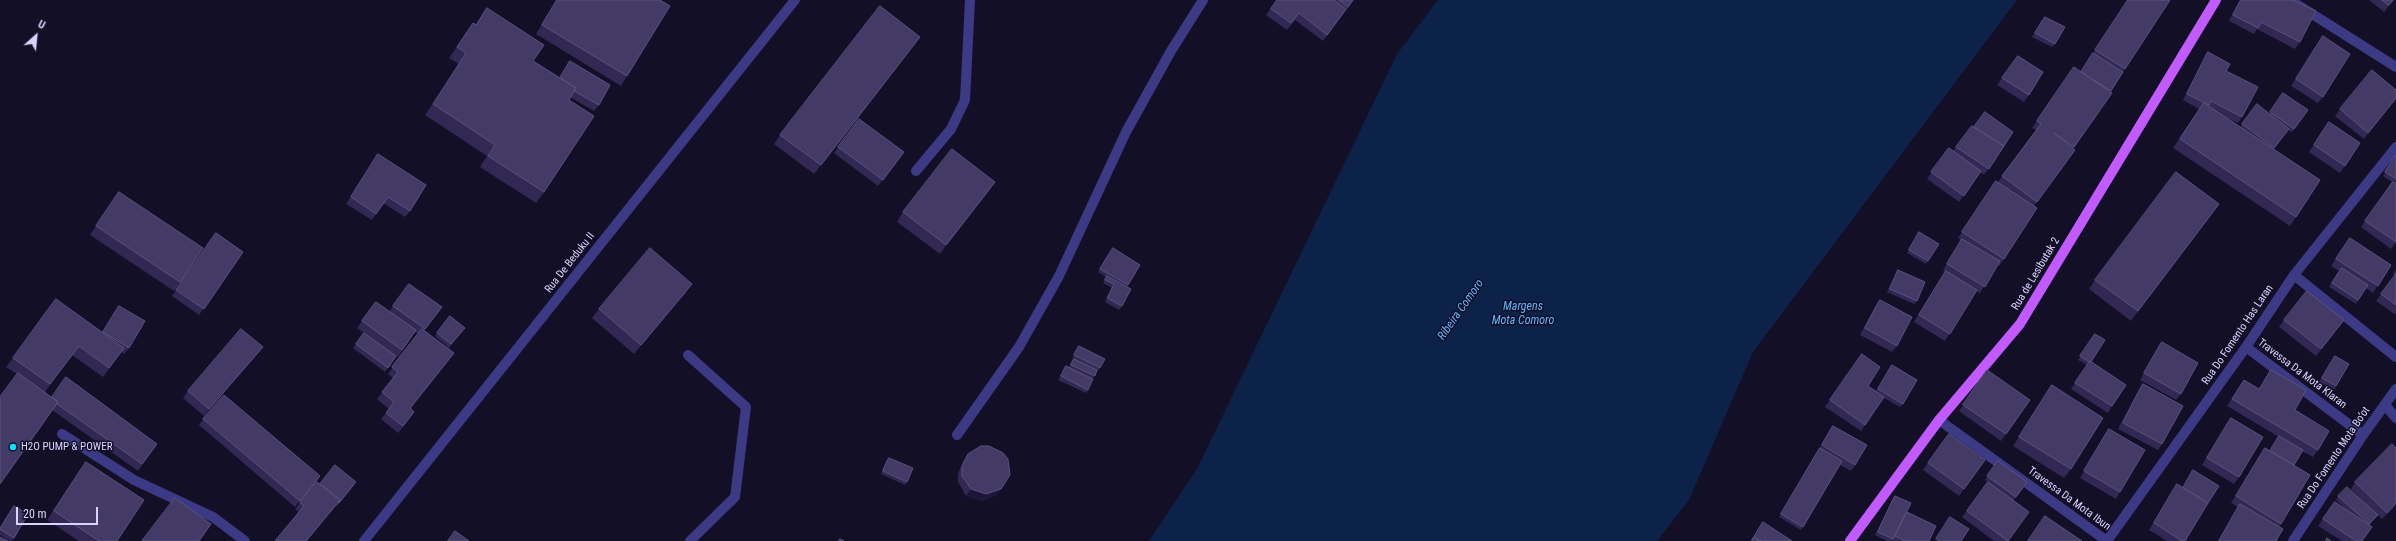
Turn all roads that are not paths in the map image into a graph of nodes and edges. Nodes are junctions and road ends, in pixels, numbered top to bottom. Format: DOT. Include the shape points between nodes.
graph roads {
  1 [pos="795,0"];
  2 [pos="970,0"];
  3 [pos="1203,0"];
  4 [pos="2216,0"];
  5 [pos="2290,0"];
  6 [pos="2396,67"];
  7 [pos="2396,147"];
  8 [pos="916,171"];
  9 [pos="2294,275"];
  10 [pos="2246,347"];
  11 [pos="688,355"];
  12 [pos="2396,357"];
  13 [pos="2396,389"];
  14 [pos="2385,405"];
  15 [pos="2396,418"];
  16 [pos="1939,420"];
  17 [pos="62,434"];
  18 [pos="2363,435"];
  19 [pos="957,436"];
  20 [pos="245,541"];
  21 [pos="364,541"];
  22 [pos="690,541"];
  23 [pos="1850,541"];
  24 [pos="2107,541"];
  25 [pos="2293,541"];
  1 -- 21 [label="street, Rua De Beduku II"];
  2 -- 8 [label="street" via="965,100 951,130"];
  3 -- 19 [label="street" via="1170,51 1126,132 1055,282 1019,346"];
  4 -- 16 [label="main road, Rua de Lesibutak 2" via="2020,324"];
  5 -- 6 [label="street"];
  7 -- 9 [label="street, Rua Do Fomento Has Laran"];
  9 -- 10 [label="street, Rua Do Fomento Has Laran"];
  9 -- 12 [label="street"];
  10 -- 18 [label="street, Travessa Da Mota Klaran"];
  10 -- 24 [label="street, Rua Do Fomento Has Laran"];
  11 -- 22 [label="street" via="746,407 735,497"];
  13 -- 14 [label="street, Rua Do Fomento Mota Bo’ot"];
  14 -- 15 [label="street"];
  14 -- 18 [label="street, Rua Do Fomento Mota Bo’ot"];
  16 -- 23 [label="main road, Rua de Lesibutak 2"];
  16 -- 24 [label="street, Travessa Da Mota Ibun"];
  17 -- 20 [label="street" via="134,480 213,517"];
  18 -- 25 [label="street, Rua Do Fomento Mota Bo’ot"];
}
